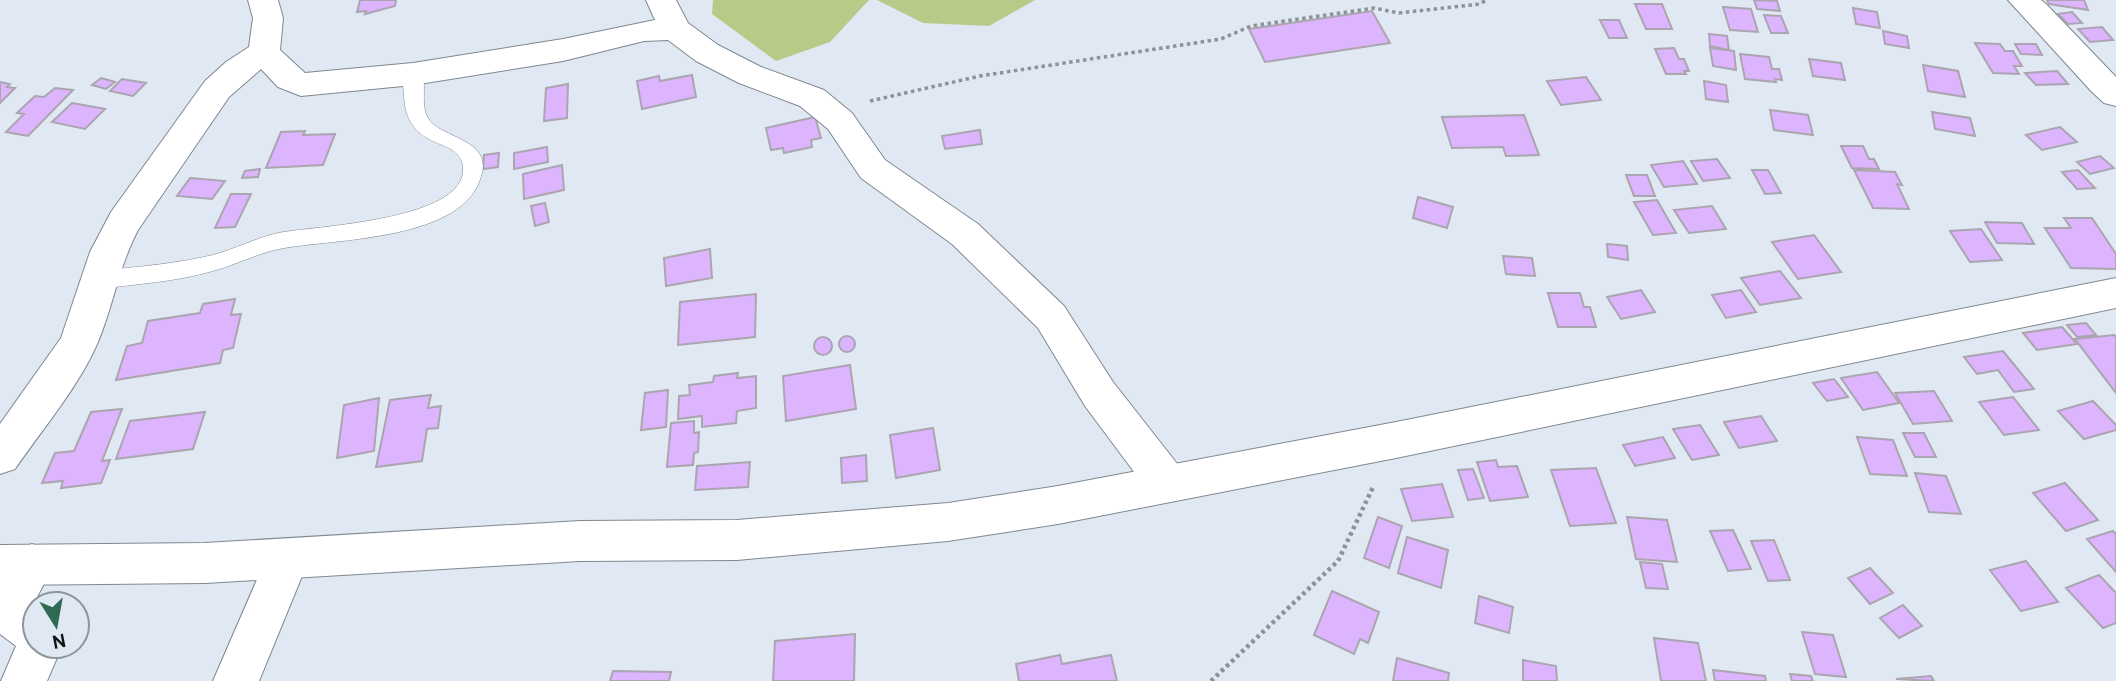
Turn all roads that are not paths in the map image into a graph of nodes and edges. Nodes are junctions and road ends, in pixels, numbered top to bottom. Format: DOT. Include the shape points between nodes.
graph roads {
  1 [pos="262,0"];
  2 [pos="2022,0"];
  3 [pos="668,14"];
  4 [pos="264,52"];
  5 [pos="413,74"];
  6 [pos="2116,95"];
  7 [pos="97,280"];
  8 [pos="2116,293"];
  9 [pos="0,456"];
  10 [pos="1167,484"];
  11 [pos="287,559"];
  12 [pos="16,565"];
  13 [pos="21,623"];
  14 [pos="33,660"];
  15 [pos="24,681"];
  16 [pos="236,681"];
  1 -- 4 [label="street" via="268,18"];
  2 -- 6 [label="street"];
  3 -- 5 [label="street" via="644,31 563,50"];
  3 -- 10 [label="street" via="707,52 750,75 812,98 840,121 873,169 965,234 1051,317 1099,394"];
  4 -- 5 [label="street" via="289,79 301,85"];
  4 -- 7 [label="street" via="217,89 124,222"];
  5 -- 7 [label="lane" via="418,120 430,134 460,146 472,159 468,187 437,212 380,227 280,241 211,264"];
  7 -- 9 [label="street" via="79,341"];
  8 -- 10 [label="street"];
  10 -- 11 [label="street" via="934,523 737,540 580,541"];
  11 -- 12 [label="street"];
  11 -- 16 [label="street"];
  12 -- 13 [label="street" via="5,611"];
  14 -- 15 [label="street"];
}
